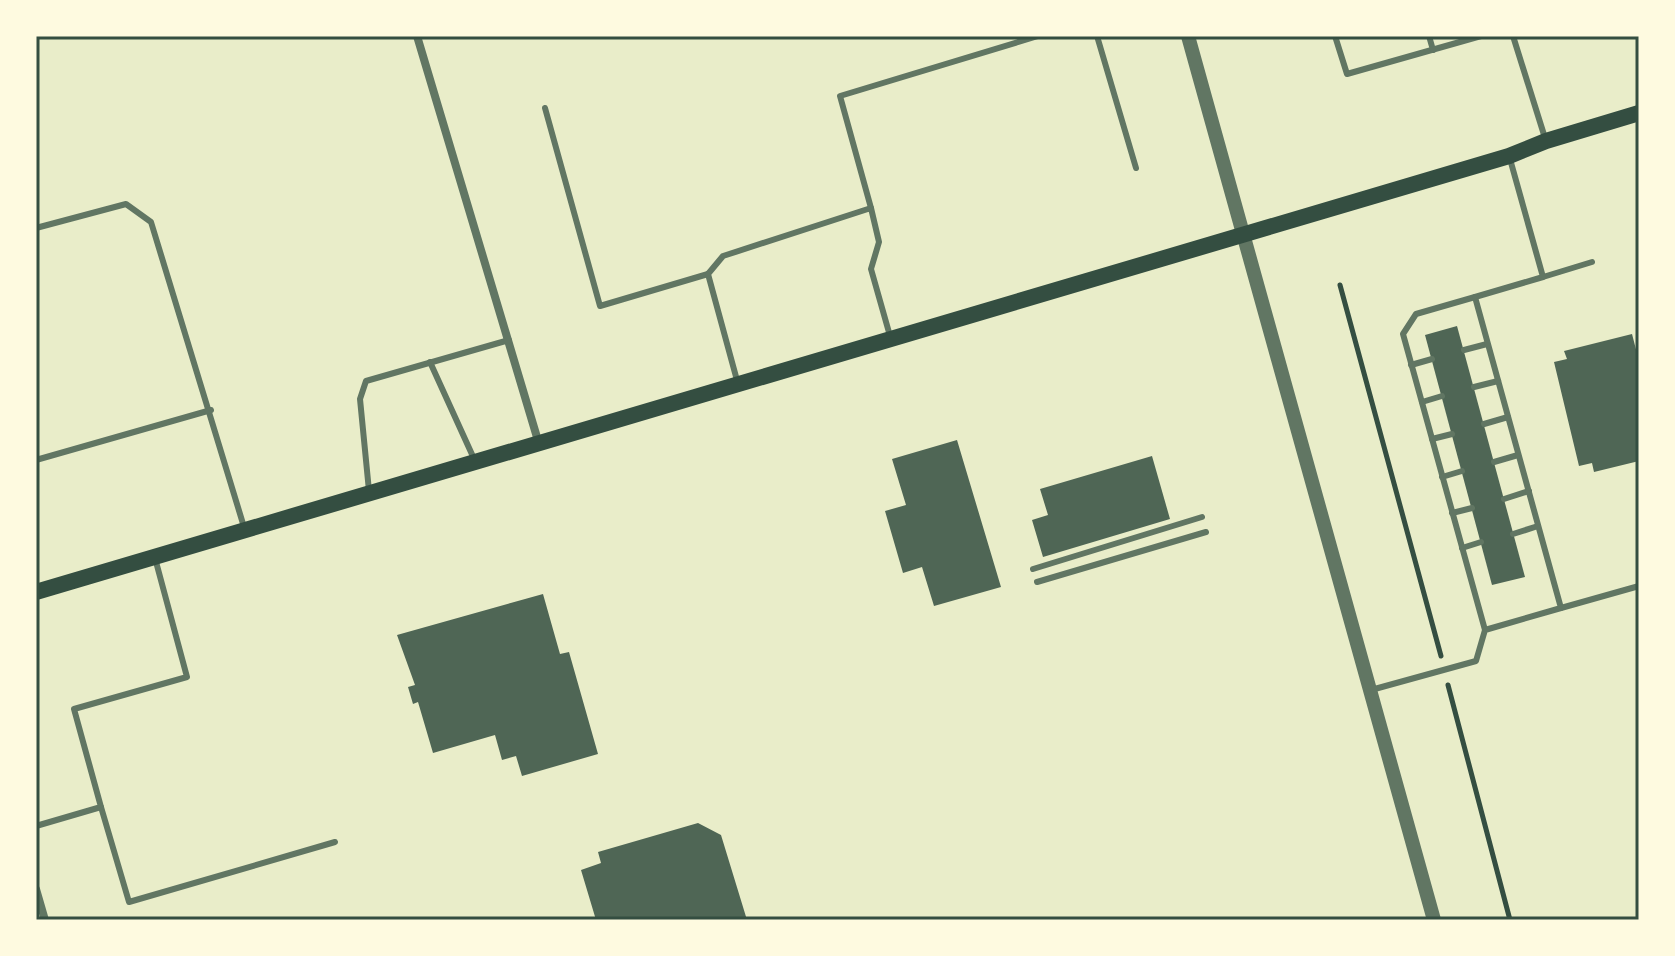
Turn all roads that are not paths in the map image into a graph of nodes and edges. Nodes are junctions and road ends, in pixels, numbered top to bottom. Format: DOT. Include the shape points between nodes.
graph roads {
  1 [pos="417,36"];
  2 [pos="1038,36"];
  3 [pos="1097,36"];
  4 [pos="1188,36"];
  5 [pos="1335,36"];
  6 [pos="1429,36"];
  7 [pos="1481,36"];
  8 [pos="1513,36"];
  9 [pos="1433,50"];
  10 [pos="545,108"];
  11 [pos="1639,113"];
  12 [pos="1546,141"];
  13 [pos="1509,156"];
  14 [pos="1136,168"];
  15 [pos="871,208"];
  16 [pos="36,228"];
  17 [pos="1246,234"];
  18 [pos="1592,262"];
  19 [pos="708,274"];
  20 [pos="1543,277"];
  21 [pos="1475,297"];
  22 [pos="891,339"];
  23 [pos="509,340"];
  24 [pos="1487,344"];
  25 [pos="1464,350"];
  26 [pos="1432,359"];
  27 [pos="430,362"];
  28 [pos="1411,365"];
  29 [pos="1498,381"];
  30 [pos="738,385"];
  31 [pos="1474,387"];
  32 [pos="1442,396"];
  33 [pos="1422,402"];
  34 [pos="211,410"];
  35 [pos="1508,417"];
  36 [pos="1484,424"];
  37 [pos="1452,434"];
  38 [pos="1432,439"];
  39 [pos="539,444"];
  40 [pos="1518,455"];
  41 [pos="36,460"];
  42 [pos="1494,462"];
  43 [pos="476,463"];
  44 [pos="1462,471"];
  45 [pos="1442,477"];
  46 [pos="1529,491"];
  47 [pos="369,494"];
  48 [pos="1504,499"];
  49 [pos="1472,508"];
  50 [pos="1452,513"];
  51 [pos="1202,517"];
  52 [pos="1538,526"];
  53 [pos="245,531"];
  54 [pos="1206,532"];
  55 [pos="1513,534"];
  56 [pos="1481,542"];
  57 [pos="1462,548"];
  58 [pos="155,558"];
  59 [pos="1033,569"];
  60 [pos="1037,582"];
  61 [pos="1639,586"];
  62 [pos="36,592"];
  63 [pos="1561,608"];
  64 [pos="1485,630"];
  65 [pos="1371,690"];
  66 [pos="101,807"];
  67 [pos="36,826"];
  68 [pos="335,842"];
  69 [pos="36,889"];
  70 [pos="45,920"];
  71 [pos="1434,920"];
  1 -- 23 [label="street"];
  2 -- 15 [label="lane" via="840,96"];
  3 -- 14 [label="lane"];
  4 -- 17 [label="street"];
  5 -- 9 [label="lane" via="1347,74"];
  6 -- 9 [label="lane"];
  7 -- 9 [label="lane"];
  8 -- 12 [label="lane"];
  10 -- 19 [label="lane" via="600,306"];
  11 -- 12 [label="main road"];
  12 -- 13 [label="main road"];
  13 -- 17 [label="main road"];
  13 -- 20 [label="lane"];
  15 -- 19 [label="lane" via="723,256"];
  15 -- 22 [label="lane" via="879,242 871,269"];
  16 -- 34 [label="lane" via="126,204 151,222"];
  17 -- 22 [label="main road"];
  17 -- 65 [label="street"];
  18 -- 20 [label="lane"];
  19 -- 30 [label="lane"];
  20 -- 21 [label="lane"];
  21 -- 24 [label="lane"];
  21 -- 28 [label="lane" via="1416,314 1403,334"];
  22 -- 30 [label="main road"];
  23 -- 27 [label="lane"];
  23 -- 39 [label="street"];
  24 -- 25 [label="lane"];
  24 -- 29 [label="lane"];
  26 -- 28 [label="lane"];
  27 -- 43 [label="lane"];
  27 -- 47 [label="lane" via="366,381 360,399"];
  28 -- 33 [label="lane"];
  29 -- 31 [label="lane"];
  29 -- 35 [label="lane"];
  30 -- 39 [label="main road"];
  32 -- 33 [label="lane"];
  33 -- 38 [label="lane"];
  34 -- 41 [label="lane"];
  34 -- 53 [label="lane"];
  35 -- 36 [label="lane"];
  35 -- 40 [label="lane"];
  37 -- 38 [label="lane"];
  38 -- 45 [label="lane"];
  39 -- 43 [label="main road"];
  40 -- 42 [label="lane"];
  40 -- 46 [label="lane"];
  43 -- 47 [label="main road"];
  44 -- 45 [label="lane"];
  45 -- 50 [label="lane"];
  46 -- 48 [label="lane"];
  46 -- 52 [label="lane"];
  47 -- 53 [label="main road"];
  49 -- 50 [label="lane"];
  50 -- 57 [label="lane"];
  51 -- 59 [label="lane"];
  52 -- 55 [label="lane"];
  52 -- 63 [label="lane"];
  53 -- 58 [label="main road"];
  54 -- 60 [label="lane"];
  56 -- 57 [label="lane"];
  57 -- 64 [label="lane"];
  58 -- 62 [label="main road"];
  58 -- 66 [label="lane" via="187,677 74,709"];
  61 -- 63 [label="lane"];
  63 -- 64 [label="lane"];
  64 -- 65 [label="lane" via="1476,661"];
  65 -- 71 [label="street"];
  66 -- 67 [label="lane"];
  66 -- 68 [label="lane" via="129,902"];
  69 -- 70 [label="street"];
}
